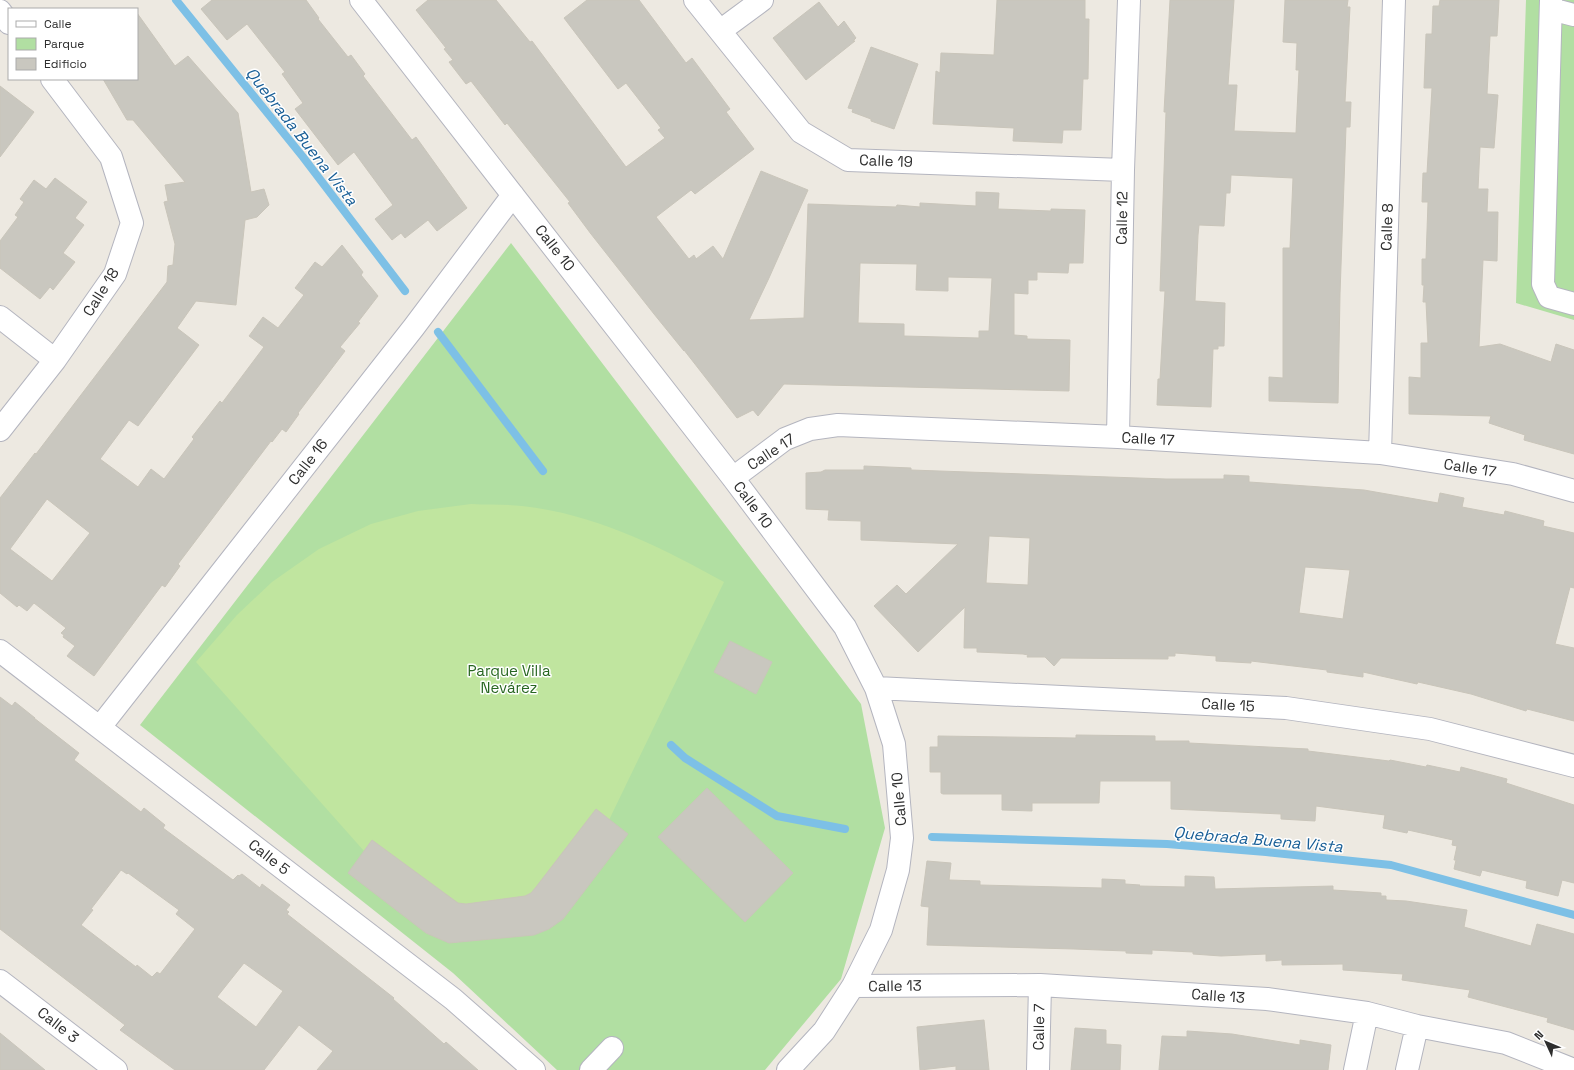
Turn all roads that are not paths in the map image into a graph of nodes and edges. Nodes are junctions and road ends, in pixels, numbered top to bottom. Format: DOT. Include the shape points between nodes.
graph roads {
  1 [pos="361,0"];
  2 [pos="695,0"];
  3 [pos="762,0"];
  4 [pos="1129,0"];
  5 [pos="1394,0"];
  6 [pos="1551,5"];
  7 [pos="0,11"];
  8 [pos="1574,15"];
  9 [pos="8,22"];
  10 [pos="720,31"];
  11 [pos="53,80"];
  12 [pos="1123,170"];
  13 [pos="513,195"];
  14 [pos="1574,304"];
  15 [pos="0,317"];
  16 [pos="55,360"];
  17 [pos="0,430"];
  18 [pos="1118,437"];
  19 [pos="1380,453"];
  20 [pos="733,478"];
  21 [pos="1574,491"];
  22 [pos="0,651"];
  23 [pos="876,688"];
  24 [pos="100,727"];
  25 [pos="1574,766"];
  26 [pos="0,981"];
  27 [pos="1040,985"];
  28 [pos="853,986"];
  29 [pos="1368,1013"];
  30 [pos="1417,1026"];
  31 [pos="612,1048"];
  32 [pos="116,1070"];
  33 [pos="534,1070"];
  34 [pos="591,1070"];
  35 [pos="788,1070"];
  36 [pos="1038,1070"];
  37 [pos="1355,1070"];
  38 [pos="1407,1070"];
  39 [pos="1574,1070"];
  1 -- 13 [label="street, Calle 10"];
  2 -- 10 [label="street, Calle 19"];
  3 -- 10 [label="street"];
  4 -- 12 [label="street, Calle 12"];
  5 -- 19 [label="street, Calle 8"];
  6 -- 8 [label="street"];
  6 -- 14 [label="street" via="1543,284 1549,298"];
  7 -- 9 [label="street"];
  10 -- 12 [label="street, Calle 19" via="801,132 848,160"];
  11 -- 16 [label="street, Calle 18" via="111,157 132,223 115,274"];
  12 -- 18 [label="street, Calle 12"];
  13 -- 20 [label="street, Calle 10"];
  13 -- 24 [label="street, Calle 16" via="414,327"];
  15 -- 16 [label="street"];
  16 -- 17 [label="street, Calle 18"];
  18 -- 19 [label="street, Calle 17"];
  18 -- 20 [label="street, Calle 17" via="838,425 810,429 785,439"];
  19 -- 21 [label="street, Calle 17" via="1513,474"];
  20 -- 23 [label="street, Calle 10" via="845,627"];
  22 -- 24 [label="street, Calle 5"];
  23 -- 25 [label="street, Calle 15" via="1286,708 1430,729"];
  23 -- 28 [label="street, Calle 10" via="894,744 902,838 898,870 881,930"];
  24 -- 33 [label="street, Calle 5" via="453,999"];
  26 -- 32 [label="street, Calle 3"];
  27 -- 28 [label="street, Calle 13"];
  27 -- 29 [label="street, Calle 13" via="1267,999"];
  27 -- 36 [label="street, Calle 7"];
  28 -- 35 [label="street, Calle 10" via="824,1031"];
  29 -- 30 [label="street, Calle 13"];
  29 -- 37 [label="street"];
  30 -- 38 [label="street"];
  30 -- 39 [label="street, Calle 13" via="1506,1043"];
  31 -- 34 [label="street"];
}
